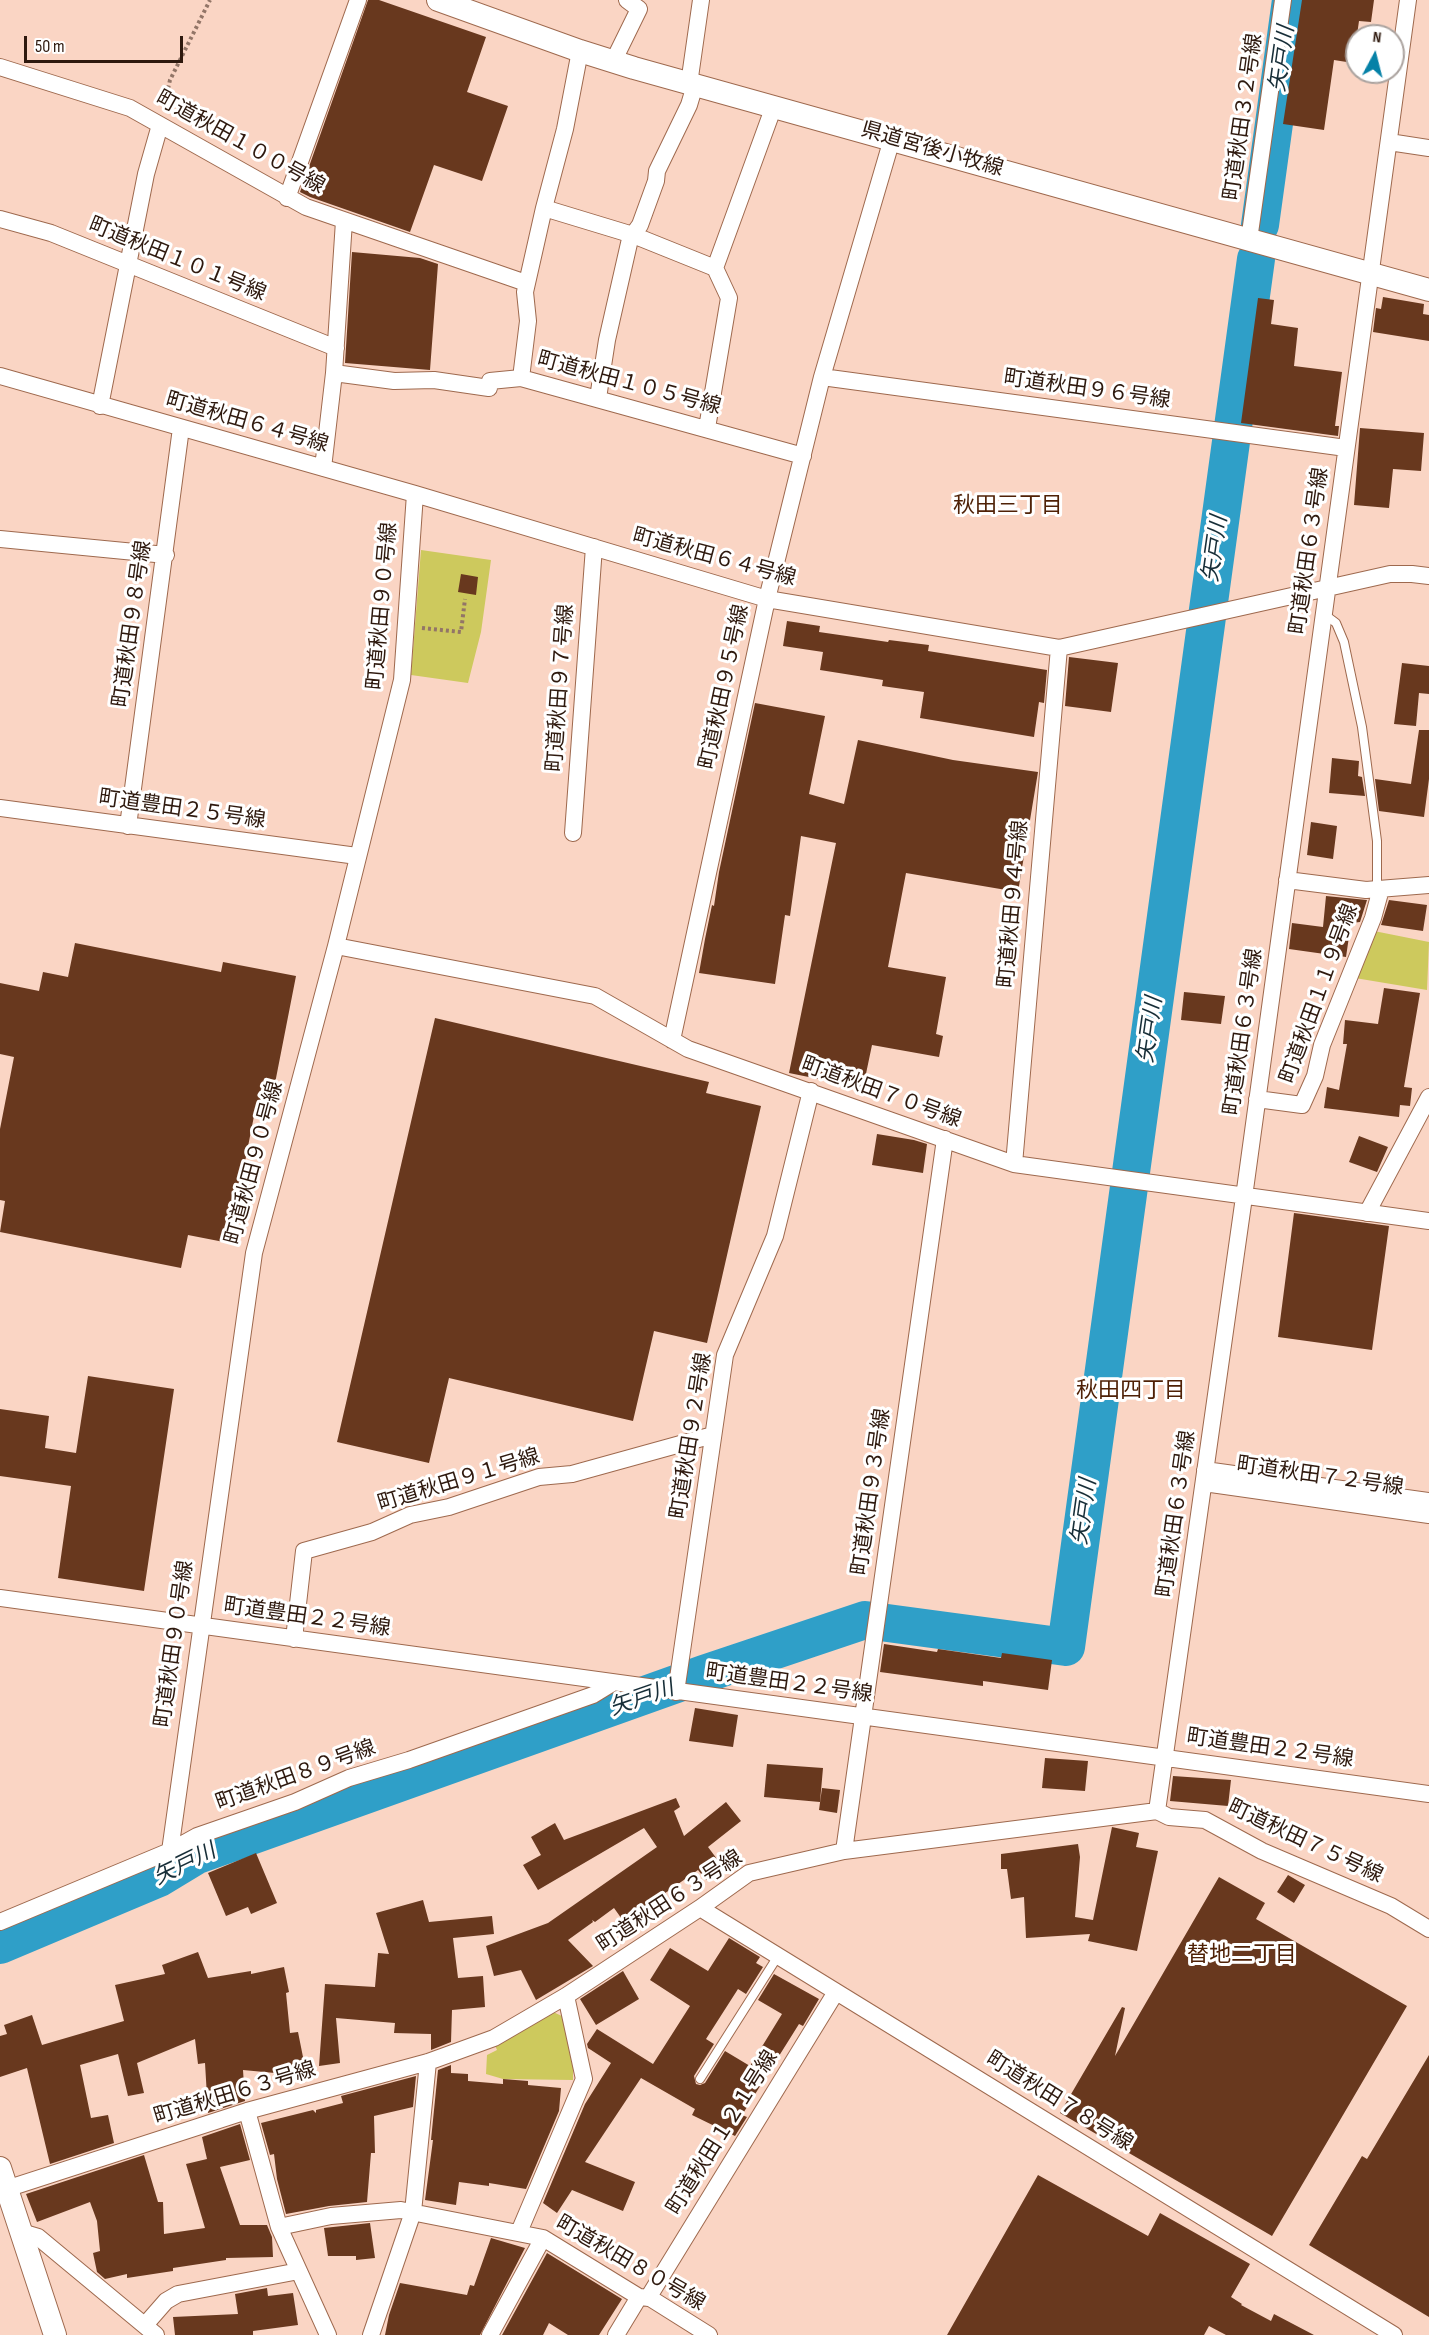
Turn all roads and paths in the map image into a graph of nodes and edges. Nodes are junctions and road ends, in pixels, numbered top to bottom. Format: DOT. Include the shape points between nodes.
graph roads {
  1 [pos="210,0"];
  2 [pos="358,0"];
  3 [pos="438,0"];
  4 [pos="627,0"];
  5 [pos="701,0"];
  6 [pos="1283,0"];
  7 [pos="1408,0"];
  8 [pos="468,5"];
  9 [pos="580,51"];
  10 [pos="613,62"];
  11 [pos="0,67"];
  12 [pos="692,85"];
  13 [pos="774,106"];
  14 [pos="160,125"];
  15 [pos="892,139"];
  16 [pos="1389,142"];
  17 [pos="1429,147"];
  18 [pos="286,198"];
  19 [pos="544,208"];
  20 [pos="0,219"];
  21 [pos="344,221"];
  22 [pos="633,235"];
  23 [pos="1249,240"];
  24 [pos="128,265"];
  25 [pos="715,268"];
  26 [pos="1370,275"];
  27 [pos="526,283"];
  28 [pos="1429,290"];
  29 [pos="336,348"];
  30 [pos="334,373"];
  31 [pos="0,376"];
  32 [pos="822,377"];
  33 [pos="522,378"];
  34 [pos="598,398"];
  35 [pos="100,406"];
  36 [pos="181,428"];
  37 [pos="707,428"];
  38 [pos="1346,448"];
  39 [pos="803,456"];
  40 [pos="323,468"];
  41 [pos="415,494"];
  42 [pos="0,539"];
  43 [pos="594,548"];
  44 [pos="166,555"];
  45 [pos="1429,576"];
  46 [pos="1327,588"];
  47 [pos="465,599"];
  48 [pos="767,599"];
  49 [pos="1324,614"];
  50 [pos="406,626"];
  51 [pos="1059,648"];
  52 [pos="0,808"];
  53 [pos="128,826"];
  54 [pos="573,832"];
  55 [pos="357,856"];
  56 [pos="1287,880"];
  57 [pos="1429,885"];
  58 [pos="1379,889"];
  59 [pos="336,946"];
  60 [pos="672,1040"];
  61 [pos="811,1091"];
  62 [pos="1429,1097"];
  63 [pos="1257,1099"];
  64 [pos="945,1139"];
  65 [pos="1014,1164"];
  66 [pos="1244,1197"];
  67 [pos="1367,1213"];
  68 [pos="1429,1221"];
  69 [pos="713,1435"];
  70 [pos="1205,1477"];
  71 [pos="1429,1501"];
  72 [pos="1429,1515"];
  73 [pos="0,1598"];
  74 [pos="200,1626"];
  75 [pos="294,1639"];
  76 [pos="611,1684"];
  77 [pos="676,1692"];
  78 [pos="862,1717"];
  79 [pos="1166,1758"];
  80 [pos="1429,1794"];
  81 [pos="1157,1810"];
  82 [pos="170,1851"];
  83 [pos="844,1851"];
  84 [pos="700,1908"];
  85 [pos="0,1922"];
  86 [pos="1429,1929"];
  87 [pos="778,1956"];
  88 [pos="836,1992"];
  89 [pos="566,1996"];
  90 [pos="428,2062"];
  91 [pos="699,2079"];
  92 [pos="247,2111"];
  93 [pos="2,2183"];
  94 [pos="413,2212"];
  95 [pos="279,2227"];
  96 [pos="21,2232"];
  97 [pos="519,2232"];
  98 [pos="543,2238"];
  99 [pos="299,2271"];
  100 [pos="644,2297"];
  101 [pos="151,2330"];
  102 [pos="56,2335"];
  103 [pos="328,2335"];
  104 [pos="371,2335"];
  105 [pos="489,2335"];
  106 [pos="616,2335"];
  107 [pos="709,2335"];
  108 [pos="1394,2335"];
  1 -- 14 [label="path" via="170,80"];
  2 -- 18 [label="street"];
  3 -- 8 [label="main road, 県道宮後小牧線"];
  4 -- 10 [label="street" via="639,9"];
  5 -- 12 [label="street"];
  6 -- 23 [label="street, 町道秋田３２号線"];
  7 -- 16 [label="street, 町道秋田６３号線"];
  8 -- 9 [label="main road, 県道宮後小牧線"];
  9 -- 10 [label="main road, 県道宮後小牧線"];
  9 -- 19 [label="street, 町道秋田１０５号線"];
  10 -- 12 [label="main road, 県道宮後小牧線"];
  11 -- 14 [label="street, 町道秋田１００号線" via="130,108"];
  12 -- 13 [label="main road, 県道宮後小牧線"];
  12 -- 22 [label="street" via="688,105"];
  13 -- 15 [label="main road, 県道宮後小牧線"];
  13 -- 25 [label="street"];
  14 -- 18 [label="street, 町道秋田１００号線"];
  14 -- 24 [label="street"];
  15 -- 23 [label="main road, 県道宮後小牧線"];
  15 -- 32 [label="street, 町道秋田９５号線"];
  16 -- 17 [label="street"];
  16 -- 26 [label="street, 町道秋田６３号線"];
  18 -- 21 [label="street, 町道秋田１００号線"];
  19 -- 22 [label="street"];
  19 -- 27 [label="street, 町道秋田１０５号線"];
  20 -- 24 [label="street, 町道秋田１０１号線" via="51,233"];
  21 -- 27 [label="street, 町道秋田１００号線"];
  21 -- 29 [label="street"];
  22 -- 25 [label="street"];
  22 -- 34 [label="street"];
  23 -- 26 [label="main road, 県道宮後小牧線"];
  24 -- 29 [label="street, 町道秋田１０１号線"];
  24 -- 35 [label="street"];
  25 -- 37 [label="street" via="729,298"];
  26 -- 28 [label="main road, 県道宮後小牧線"];
  26 -- 38 [label="street, 町道秋田６３号線"];
  27 -- 33 [label="street, 町道秋田１０５号線" via="528,321"];
  29 -- 30 [label="street"];
  30 -- 33 [label="street" via="489,388 490,381"];
  30 -- 40 [label="street"];
  31 -- 35 [label="street, 町道秋田６４号線"];
  32 -- 38 [label="street, 町道秋田９６号線"];
  32 -- 39 [label="street, 町道秋田９５号線"];
  33 -- 34 [label="street, 町道秋田１０５号線"];
  34 -- 37 [label="street, 町道秋田１０５号線"];
  35 -- 36 [label="street, 町道秋田６４号線"];
  36 -- 40 [label="street, 町道秋田６４号線"];
  36 -- 44 [label="street, 町道秋田９８号線"];
  37 -- 39 [label="street, 町道秋田１０５号線"];
  38 -- 46 [label="street, 町道秋田６３号線"];
  39 -- 48 [label="street, 町道秋田９５号線"];
  40 -- 41 [label="street, 町道秋田６４号線"];
  41 -- 43 [label="street, 町道秋田６４号線"];
  41 -- 50 [label="street, 町道秋田９０号線"];
  42 -- 44 [label="street"];
  43 -- 48 [label="street, 町道秋田６４号線"];
  43 -- 54 [label="street, 町道秋田９７号線"];
  44 -- 53 [label="street, 町道秋田９８号線"];
  45 -- 46 [label="street, 町道秋田６４号線" via="1390,574"];
  46 -- 49 [label="street, 町道秋田６３号線"];
  46 -- 51 [label="street, 町道秋田６４号線"];
  47 -- 50 [label="path" via="461,632"];
  48 -- 51 [label="street, 町道秋田６４号線"];
  48 -- 60 [label="street, 町道秋田９５号線"];
  49 -- 56 [label="street, 町道秋田６３号線"];
  49 -- 58 [label="lane" via="1336,623 1344,642 1362,727 1377,840"];
  50 -- 55 [label="street, 町道秋田９０号線" via="402,680"];
  51 -- 65 [label="street, 町道秋田９４号線"];
  52 -- 53 [label="street, 町道豊田２５号線"];
  53 -- 55 [label="street, 町道豊田２５号線"];
  55 -- 59 [label="street, 町道秋田９０号線"];
  56 -- 58 [label="street"];
  56 -- 63 [label="street, 町道秋田６３号線"];
  57 -- 58 [label="street"];
  58 -- 63 [label="street, 町道秋田１１９号線" via="1373,918 1302,1105"];
  59 -- 60 [label="street, 町道秋田７０号線" via="595,996"];
  59 -- 74 [label="street, 町道秋田９０号線" via="254,1252"];
  60 -- 61 [label="street, 町道秋田７０号線"];
  61 -- 64 [label="street, 町道秋田７０号線"];
  61 -- 69 [label="street, 町道秋田９２号線" via="775,1236 725,1355"];
  62 -- 67 [label="street"];
  63 -- 66 [label="street, 町道秋田６３号線"];
  64 -- 65 [label="street, 町道秋田７０号線"];
  64 -- 78 [label="street, 町道秋田９３号線"];
  65 -- 66 [label="street, 町道秋田７０号線"];
  66 -- 67 [label="street, 町道秋田７０号線"];
  66 -- 70 [label="street, 町道秋田６３号線"];
  67 -- 68 [label="street, 町道秋田７０号線"];
  69 -- 75 [label="street, 町道秋田９１号線" via="572,1474 539,1476 304,1551"];
  69 -- 77 [label="street, 町道秋田９２号線"];
  70 -- 71 [label="street"];
  70 -- 72 [label="street, 町道秋田７２号線"];
  70 -- 79 [label="street, 町道秋田６３号線"];
  73 -- 74 [label="street, 町道豊田２２号線"];
  74 -- 75 [label="street, 町道豊田２２号線"];
  74 -- 82 [label="street, 町道秋田９０号線"];
  75 -- 76 [label="street, 町道豊田２２号線"];
  76 -- 77 [label="street, 町道豊田２２号線"];
  76 -- 82 [label="street, 町道秋田８９号線" via="593,1695 349,1778 295,1802 196,1836"];
  77 -- 78 [label="street, 町道豊田２２号線"];
  78 -- 79 [label="street, 町道豊田２２号線"];
  78 -- 83 [label="street, 町道秋田９３号線"];
  79 -- 80 [label="street, 町道豊田２２号線"];
  79 -- 81 [label="street, 町道秋田６３号線"];
  81 -- 83 [label="street, 町道秋田６３号線"];
  81 -- 86 [label="street, 町道秋田７５号線" via="1169,1817 1205,1820 1262,1851 1391,1906"];
  82 -- 85 [label="street, 町道秋田８９号線"];
  83 -- 84 [label="street, 町道秋田６３号線" via="749,1873"];
  84 -- 87 [label="street, 町道秋田７８号線"];
  84 -- 89 [label="street, 町道秋田６３号線"];
  87 -- 88 [label="street, 町道秋田７８号線"];
  87 -- 91 [label="lane"];
  88 -- 100 [label="street, 町道秋田１２１号線"];
  88 -- 108 [label="street, 町道秋田７８号線"];
  89 -- 90 [label="street, 町道秋田６３号線" via="494,2038"];
  89 -- 97 [label="street" via="584,2079"];
  90 -- 92 [label="street, 町道秋田６３号線"];
  90 -- 94 [label="street"];
  92 -- 93 [label="street, 町道秋田６３号線"];
  92 -- 95 [label="street"];
  93 -- 96 [label="main road"];
  94 -- 95 [label="street, 町道秋田８０号線" via="331,2216"];
  94 -- 97 [label="street, 町道秋田８０号線"];
  94 -- 104 [label="street"];
  95 -- 99 [label="street"];
  96 -- 101 [label="street" via="38,2237"];
  96 -- 102 [label="main road"];
  97 -- 98 [label="street, 町道秋田８０号線"];
  98 -- 100 [label="street, 町道秋田８０号線"];
  98 -- 105 [label="street"];
  99 -- 101 [label="street" via="178,2294 166,2301"];
  99 -- 103 [label="street"];
  100 -- 106 [label="street, 町道秋田１２１号線"];
  100 -- 107 [label="street, 町道秋田８０号線"];
}
